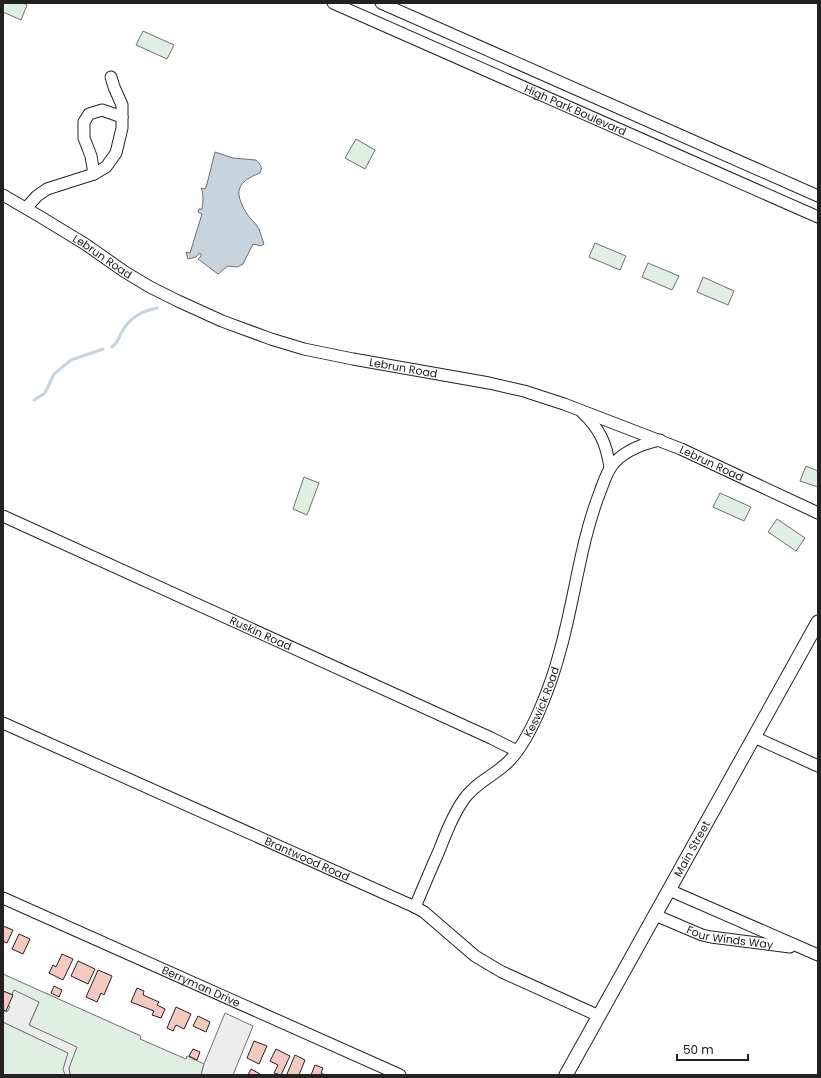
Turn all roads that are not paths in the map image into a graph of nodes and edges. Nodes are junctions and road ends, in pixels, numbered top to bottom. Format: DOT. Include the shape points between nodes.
graph roads {
  1 [pos="333,3"];
  2 [pos="381,3"];
  3 [pos="112,77"];
  4 [pos="122,116"];
  5 [pos="639,117"];
  6 [pos="631,135"];
  7 [pos="94,174"];
  8 [pos="3,195"];
  9 [pos="818,196"];
  10 [pos="26,208"];
  11 [pos="818,217"];
  12 [pos="579,410"];
  13 [pos="660,440"];
  14 [pos="610,467"];
  15 [pos="818,512"];
  16 [pos="3,516"];
  17 [pos="818,622"];
  18 [pos="3,723"];
  19 [pos="754,738"];
  20 [pos="518,751"];
  21 [pos="818,766"];
  22 [pos="669,890"];
  23 [pos="3,898"];
  24 [pos="415,907"];
  25 [pos="655,915"];
  26 [pos="813,953"];
  27 [pos="599,1016"];
  28 [pos="400,1075"];
  29 [pos="566,1075"];
  1 -- 6 [label="street, High Park Boulevard"];
  2 -- 5 [label="street, High Park Boulevard"];
  3 -- 4 [label="street" via="122,104"];
  4 -- 7 [label="street" via="116,153 106,167"];
  4 -- 7 [label="street" via="102,110 89,114 84,122 84,138"];
  5 -- 6 [label="street"];
  5 -- 9 [label="street, High Park Boulevard"];
  6 -- 11 [label="street, High Park Boulevard"];
  7 -- 10 [label="street" via="47,189"];
  8 -- 10 [label="street, Lebrun Road"];
  10 -- 12 [label="street, Lebrun Road" via="150,287 203,313 246,330 304,349 517,389"];
  12 -- 13 [label="street, Lebrun Road"];
  12 -- 14 [label="street" via="601,435"];
  13 -- 14 [label="street, Keswick Road" via="632,449"];
  13 -- 15 [label="street, Lebrun Road"];
  14 -- 20 [label="street, Keswick Road" via="596,504 561,650 551,681"];
  16 -- 20 [label="street, Ruskin Road"];
  17 -- 19 [label="main road, Main Street"];
  18 -- 24 [label="street, Brantwood Road"];
  19 -- 21 [label="street"];
  19 -- 22 [label="main road, Main Street"];
  20 -- 24 [label="street, Keswick Road" via="502,767 474,787 465,798 451,821"];
  22 -- 25 [label="main road, Main Street"];
  22 -- 26 [label="street, Four Winds Way"];
  23 -- 28 [label="street, Berryman Drive"];
  24 -- 27 [label="street, Brantwood Road" via="475,956 502,972"];
  25 -- 26 [label="street, Four Winds Way" via="710,937"];
  25 -- 27 [label="main road, Main Street"];
  27 -- 29 [label="main road, Main Street"];
}
